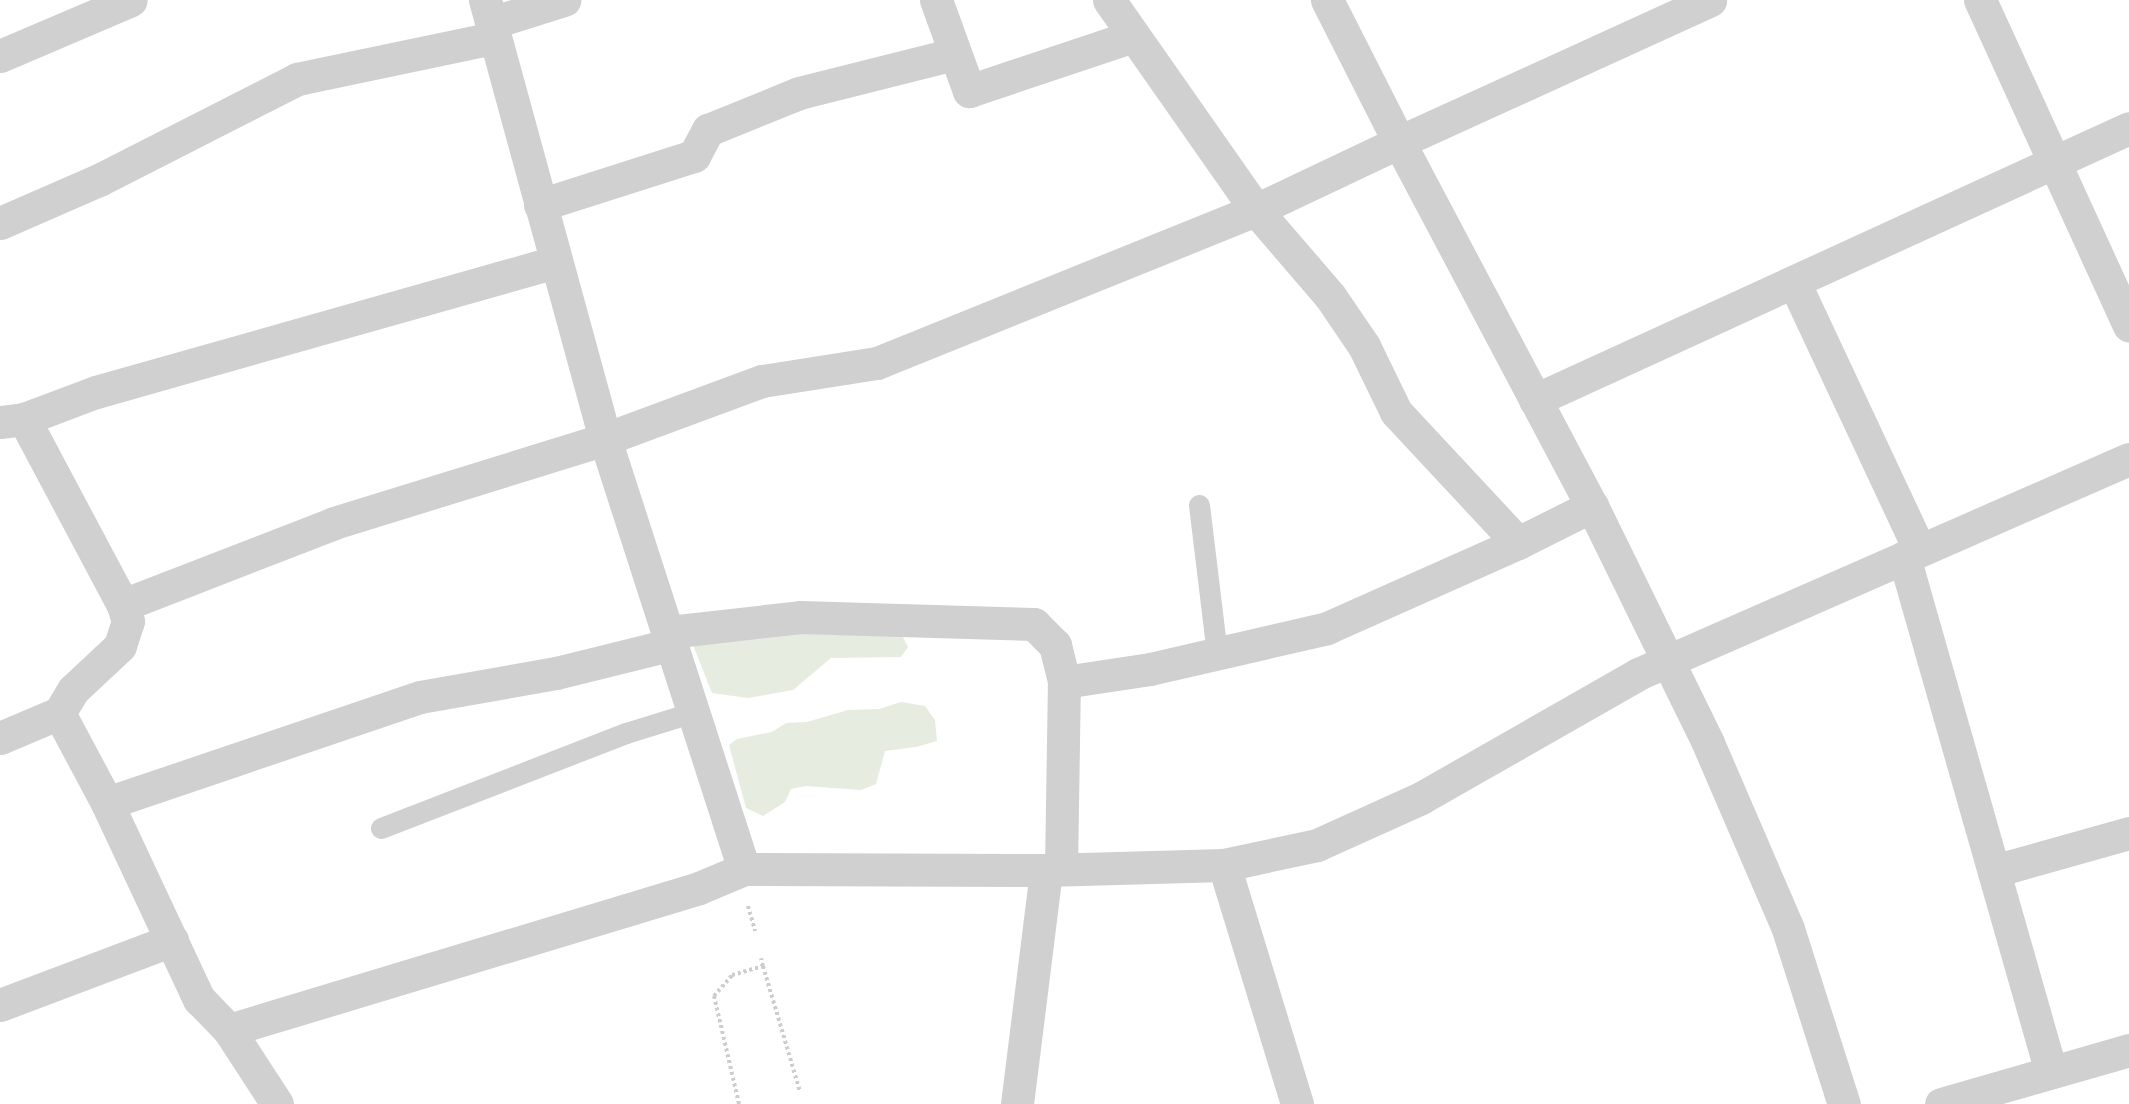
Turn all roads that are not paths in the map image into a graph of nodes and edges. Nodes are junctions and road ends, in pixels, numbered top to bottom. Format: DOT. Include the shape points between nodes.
graph roads {
  1 [pos="131,0"];
  2 [pos="564,0"];
  3 [pos="936,0"];
  4 [pos="1109,0"];
  5 [pos="1327,0"];
  6 [pos="1710,0"];
  7 [pos="1980,0"];
  8 [pos="490,20"];
  9 [pos="1133,36"];
  10 [pos="954,54"];
  11 [pos="0,56"];
  12 [pos="2129,128"];
  13 [pos="1399,142"];
  14 [pos="2055,162"];
  15 [pos="540,205"];
  16 [pos="1256,210"];
  17 [pos="0,224"];
  18 [pos="555,262"];
  19 [pos="1794,282"];
  20 [pos="2129,325"];
  21 [pos="1536,400"];
  22 [pos="12,421"];
  23 [pos="605,439"];
  24 [pos="2129,459"];
  25 [pos="1200,506"];
  26 [pos="1592,506"];
  27 [pos="1518,543"];
  28 [pos="1911,553"];
  29 [pos="123,605"];
  30 [pos="671,638"];
  31 [pos="1217,653"];
  32 [pos="1669,661"];
  33 [pos="1064,682"];
  34 [pos="694,712"];
  35 [pos="59,713"];
  36 [pos="0,738"];
  37 [pos="107,803"];
  38 [pos="381,828"];
  39 [pos="2129,833"];
  40 [pos="1224,865"];
  41 [pos="744,868"];
  42 [pos="1053,869"];
  43 [pos="1994,871"];
  44 [pos="172,940"];
  45 [pos="0,1005"];
  46 [pos="229,1030"];
  47 [pos="2129,1050"];
  48 [pos="2051,1072"];
  49 [pos="277,1104"];
  50 [pos="1017,1104"];
  51 [pos="1297,1104"];
  52 [pos="1844,1104"];
  53 [pos="1941,1104"];
  1 -- 11 [label="street"];
  2 -- 8 [label="street"];
  3 -- 10 [label="street"];
  4 -- 9 [label="street"];
  5 -- 13 [label="street"];
  6 -- 13 [label="street"];
  7 -- 14 [label="street"];
  8 -- 15 [label="street"];
  8 -- 17 [label="street" via="297,79 99,180"];
  9 -- 10 [label="street" via="969,91"];
  9 -- 16 [label="street"];
  10 -- 15 [label="street" via="799,93 708,130 694,156"];
  12 -- 14 [label="street"];
  13 -- 16 [label="street"];
  13 -- 21 [label="street"];
  14 -- 19 [label="street"];
  14 -- 20 [label="street"];
  15 -- 18 [label="street"];
  16 -- 23 [label="street" via="877,363 762,381"];
  16 -- 27 [label="street" via="1330,296 1364,346 1396,411"];
  18 -- 22 [label="street" via="96,392"];
  18 -- 23 [label="street"];
  19 -- 21 [label="street"];
  19 -- 28 [label="street"];
  21 -- 26 [label="street"];
  22 -- 29 [label="street"];
  23 -- 29 [label="street" via="334,523"];
  23 -- 30 [label="street"];
  24 -- 28 [label="street"];
  25 -- 31 [label="lane"];
  26 -- 27 [label="street"];
  26 -- 32 [label="street"];
  27 -- 31 [label="street" via="1327,628"];
  28 -- 32 [label="street"];
  28 -- 43 [label="street"];
  29 -- 35 [label="street" via="128,621 120,646 73,690"];
  30 -- 33 [label="street" via="800,617 1034,624 1055,645"];
  30 -- 34 [label="street"];
  30 -- 37 [label="street" via="556,673 420,697"];
  31 -- 33 [label="street" via="1150,669"];
  32 -- 40 [label="street" via="1638,674 1421,798 1317,845"];
  32 -- 52 [label="street" via="1788,929"];
  33 -- 42 [label="street"];
  34 -- 38 [label="lane" via="626,733"];
  34 -- 41 [label="street"];
  35 -- 36 [label="street"];
  35 -- 37 [label="street"];
  37 -- 44 [label="street"];
  39 -- 43 [label="street"];
  40 -- 42 [label="street"];
  40 -- 51 [label="street"];
  41 -- 42 [label="street"];
  41 -- 46 [label="street" via="699,888"];
  42 -- 50 [label="street"];
  43 -- 48 [label="street"];
  44 -- 45 [label="street"];
  44 -- 46 [label="street" via="199,999"];
  46 -- 49 [label="street"];
  47 -- 48 [label="street"];
  48 -- 53 [label="street"];
}
